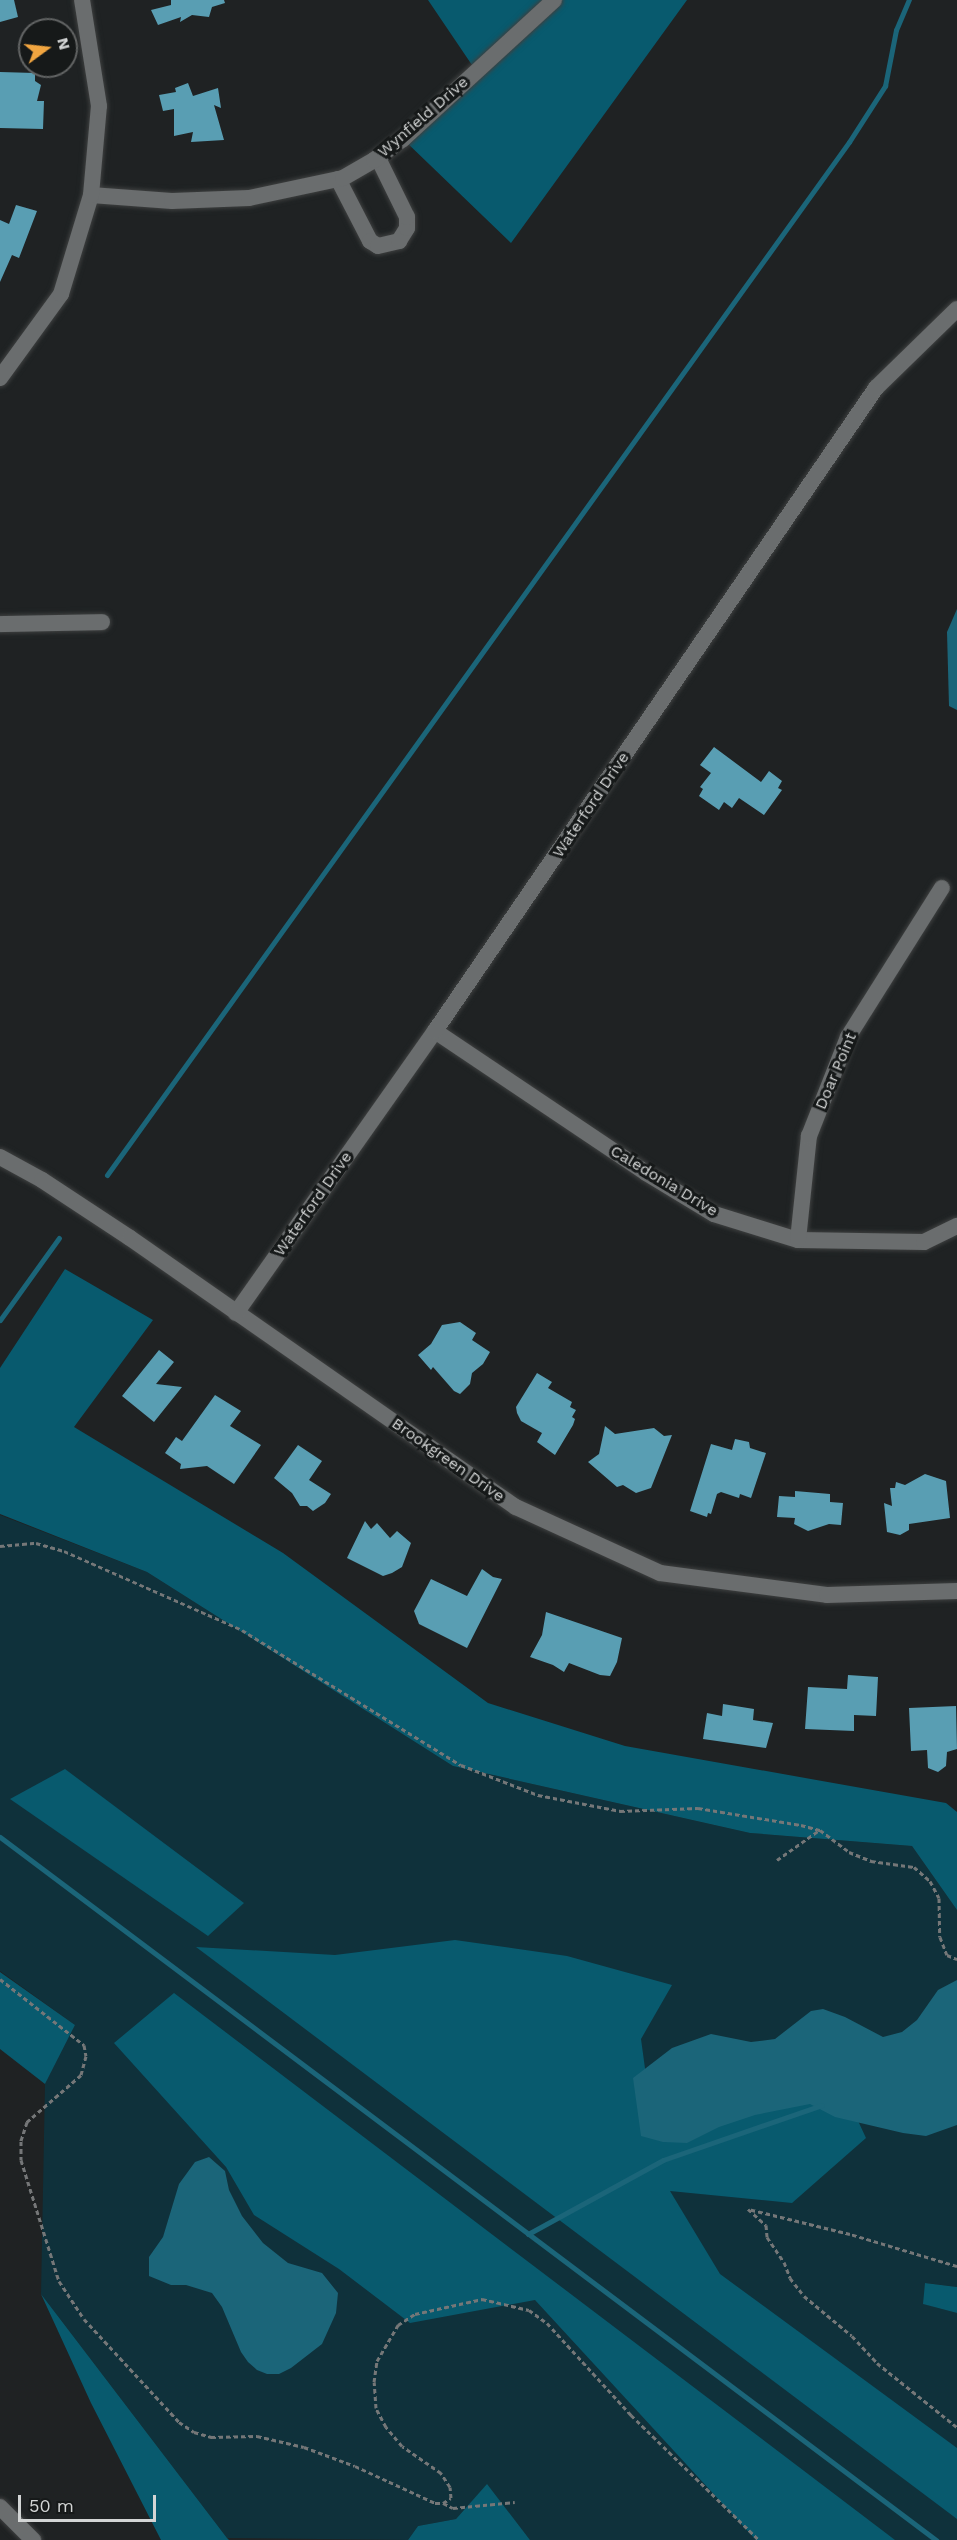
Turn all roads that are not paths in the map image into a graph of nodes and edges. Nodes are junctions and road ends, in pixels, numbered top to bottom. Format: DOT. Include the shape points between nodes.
graph roads {
  1 [pos="82,0"];
  2 [pos="554,0"];
  3 [pos="378,158"];
  4 [pos="338,179"];
  5 [pos="91,195"];
  6 [pos="957,309"];
  7 [pos="0,378"];
  8 [pos="102,622"];
  9 [pos="0,624"];
  10 [pos="942,888"];
  11 [pos="435,1031"];
  12 [pos="0,1157"];
  13 [pos="957,1226"];
  14 [pos="798,1240"];
  15 [pos="236,1312"];
  16 [pos="957,1591"];
  17 [pos="0,2507"];
  18 [pos="33,2540"];
  1 -- 5 [label="street" via="99,106"];
  2 -- 3 [label="street, Wynfield Drive"];
  3 -- 4 [label="street, Wynfield Drive"];
  3 -- 4 [label="street" via="407,217 407,228 399,241 378,246 370,241"];
  4 -- 5 [label="street, Wynfield Drive" via="249,198 172,201"];
  5 -- 7 [label="street" via="61,294"];
  6 -- 11 [label="street, Waterford Drive" via="876,388"];
  8 -- 9 [label="street"];
  10 -- 14 [label="street, Doar Point" via="848,1037 809,1136"];
  11 -- 14 [label="street, Caledonia Drive" via="646,1173 714,1214"];
  11 -- 15 [label="street, Waterford Drive"];
  12 -- 15 [label="street, Brookgreen Drive" via="42,1180"];
  13 -- 14 [label="street, Caledonia Drive" via="924,1242"];
  15 -- 16 [label="street, Brookgreen Drive" via="516,1507 660,1573 827,1594"];
  17 -- 18 [label="street"];
}
